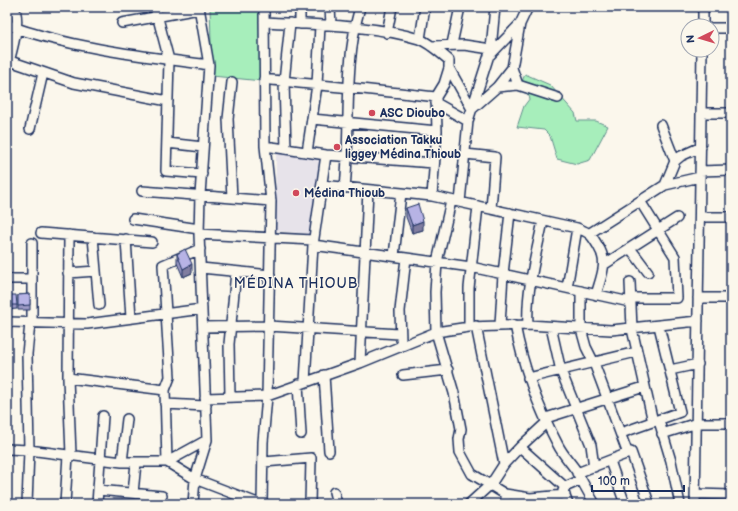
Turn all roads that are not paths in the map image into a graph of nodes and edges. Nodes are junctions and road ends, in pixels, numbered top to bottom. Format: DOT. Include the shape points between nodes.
graph roads {
  1 [pos="13,7"];
  2 [pos="155,7"];
  3 [pos="264,7"];
  4 [pos="300,7"];
  5 [pos="330,7"];
  6 [pos="360,7"];
  7 [pos="392,7"];
  8 [pos="425,7"];
  9 [pos="460,7"];
  10 [pos="495,7"];
  11 [pos="528,7"];
  12 [pos="703,7"];
  13 [pos="199,8"];
  14 [pos="158,16"];
  15 [pos="703,18"];
  16 [pos="264,22"];
  17 [pos="122,23"];
  18 [pos="290,23"];
  19 [pos="300,24"];
  20 [pos="520,24"];
  21 [pos="320,25"];
  22 [pos="331,25"];
  23 [pos="12,27"];
  24 [pos="354,28"];
  25 [pos="720,28"];
  26 [pos="731,28"];
  27 [pos="387,33"];
  28 [pos="420,40"];
  29 [pos="452,44"];
  30 [pos="432,46"];
  31 [pos="490,52"];
  32 [pos="702,58"];
  33 [pos="8,60"];
  34 [pos="169,60"];
  35 [pos="209,65"];
  36 [pos="449,68"];
  37 [pos="512,68"];
  38 [pos="7,70"];
  39 [pos="43,73"];
  40 [pos="264,79"];
  41 [pos="232,82"];
  42 [pos="284,82"];
  43 [pos="317,85"];
  44 [pos="348,86"];
  45 [pos="518,86"];
  46 [pos="497,87"];
  47 [pos="558,98"];
  48 [pos="436,100"];
  49 [pos="168,101"];
  50 [pos="472,109"];
  51 [pos="701,113"];
  52 [pos="731,113"];
  53 [pos="312,119"];
  54 [pos="468,121"];
  55 [pos="348,123"];
  56 [pos="661,125"];
  57 [pos="30,129"];
  58 [pos="437,130"];
  59 [pos="167,143"];
  60 [pos="265,146"];
  61 [pos="204,147"];
  62 [pos="701,147"];
  63 [pos="286,149"];
  64 [pos="307,152"];
  65 [pos="465,154"];
  66 [pos="326,155"];
  67 [pos="348,157"];
  68 [pos="675,161"];
  69 [pos="434,163"];
  70 [pos="731,170"];
  71 [pos="202,174"];
  72 [pos="700,174"];
  73 [pos="322,185"];
  74 [pos="665,185"];
  75 [pos="346,188"];
  76 [pos="368,190"];
  77 [pos="142,191"];
  78 [pos="401,193"];
  79 [pos="200,195"];
  80 [pos="432,196"];
  81 [pos="232,198"];
  82 [pos="271,201"];
  83 [pos="456,201"];
  84 [pos="640,201"];
  85 [pos="478,206"];
  86 [pos="491,209"];
  87 [pos="510,214"];
  88 [pos="700,217"];
  89 [pos="731,217"];
  90 [pos="677,218"];
  91 [pos="133,220"];
  92 [pos="543,221"];
  93 [pos="577,228"];
  94 [pos="658,230"];
  95 [pos="199,232"];
  96 [pos="41,233"];
  97 [pos="590,233"];
  98 [pos="69,235"];
  99 [pos="92,237"];
  100 [pos="271,238"];
  101 [pos="126,239"];
  102 [pos="152,242"];
  103 [pos="313,242"];
  104 [pos="32,243"];
  105 [pos="630,248"];
  106 [pos="200,249"];
  107 [pos="365,252"];
  108 [pos="394,256"];
  109 [pos="406,258"];
  110 [pos="437,262"];
  111 [pos="605,264"];
  112 [pos="471,267"];
  113 [pos="200,268"];
  114 [pos="96,272"];
  115 [pos="236,272"];
  116 [pos="648,272"];
  117 [pos="68,273"];
  118 [pos="503,274"];
  119 [pos="270,275"];
  120 [pos="7,279"];
  121 [pos="32,279"];
  122 [pos="530,280"];
  123 [pos="630,282"];
  124 [pos="567,288"];
  125 [pos="581,291"];
  126 [pos="596,294"];
  127 [pos="698,298"];
  128 [pos="731,298"];
  129 [pos="630,300"];
  130 [pos="99,305"];
  131 [pos="202,309"];
  132 [pos="165,314"];
  133 [pos="131,318"];
  134 [pos="698,321"];
  135 [pos="7,322"];
  136 [pos="31,323"];
  137 [pos="68,325"];
  138 [pos="500,325"];
  139 [pos="515,325"];
  140 [pos="528,325"];
  141 [pos="230,326"];
  142 [pos="269,326"];
  143 [pos="473,326"];
  144 [pos="659,326"];
  145 [pos="203,327"];
  146 [pos="551,327"];
  147 [pos="308,329"];
  148 [pos="581,329"];
  149 [pos="632,329"];
  150 [pos="361,332"];
  151 [pos="436,332"];
  152 [pos="399,334"];
  153 [pos="402,346"];
  154 [pos="636,352"];
  155 [pos="594,362"];
  156 [pos="360,363"];
  157 [pos="698,364"];
  158 [pos="448,370"];
  159 [pos="562,370"];
  160 [pos="670,370"];
  161 [pos="324,375"];
  162 [pos="403,375"];
  163 [pos="68,378"];
  164 [pos="528,378"];
  165 [pos="301,383"];
  166 [pos="644,387"];
  167 [pos="165,390"];
  168 [pos="267,396"];
  169 [pos="230,397"];
  170 [pos="607,398"];
  171 [pos="205,402"];
  172 [pos="165,404"];
  173 [pos="576,408"];
  174 [pos="104,416"];
  175 [pos="127,419"];
  176 [pos="547,420"];
  177 [pos="656,421"];
  178 [pos="697,423"];
  179 [pos="731,423"];
  180 [pos="621,433"];
  181 [pos="301,434"];
  182 [pos="662,434"];
  183 [pos="207,440"];
  184 [pos="520,447"];
  185 [pos="7,449"];
  186 [pos="29,450"];
  187 [pos="329,451"];
  188 [pos="628,454"];
  189 [pos="70,455"];
  190 [pos="100,459"];
  191 [pos="610,461"];
  192 [pos="122,462"];
  193 [pos="167,462"];
  194 [pos="264,462"];
  195 [pos="136,463"];
  196 [pos="504,464"];
  197 [pos="594,467"];
  198 [pos="579,476"];
  199 [pos="195,480"];
  200 [pos="491,484"];
  201 [pos="98,490"];
  202 [pos="565,491"];
  203 [pos="334,492"];
  204 [pos="133,493"];
  205 [pos="505,494"];
  206 [pos="696,494"];
  207 [pos="731,495"];
  208 [pos="156,498"];
  209 [pos="530,501"];
  210 [pos="26,504"];
  211 [pos="65,504"];
  212 [pos="97,504"];
  213 [pos="193,504"];
  214 [pos="261,504"];
  215 [pos="310,504"];
  216 [pos="336,504"];
  217 [pos="469,504"];
  218 [pos="505,504"];
  219 [pos="568,504"];
  220 [pos="595,504"];
  221 [pos="625,504"];
  222 [pos="646,504"];
  223 [pos="680,504"];
  224 [pos="695,504"];
  1 -- 23 [label="street" via="16,12"];
  2 -- 14 [label="street"];
  3 -- 16 [label="street"];
  4 -- 19 [label="street"];
  5 -- 22 [label="street"];
  6 -- 24 [label="street"];
  7 -- 27 [label="street"];
  8 -- 28 [label="street"];
  9 -- 29 [label="street"];
  10 -- 31 [label="street"];
  11 -- 20 [label="street"];
  12 -- 15 [label="street"];
  13 -- 14 [label="street"];
  13 -- 35 [label="street"];
  14 -- 17 [label="street"];
  14 -- 34 [label="street"];
  16 -- 18 [label="street"];
  16 -- 40 [label="street"];
  18 -- 19 [label="street"];
  18 -- 42 [label="street"];
  19 -- 21 [label="street"];
  20 -- 31 [label="street"];
  20 -- 37 [label="street"];
  21 -- 22 [label="street"];
  21 -- 43 [label="street"];
  22 -- 24 [label="street"];
  23 -- 33 [label="street"];
  23 -- 34 [label="street" via="127,54"];
  24 -- 27 [label="street"];
  24 -- 44 [label="street"];
  25 -- 26 [label="street"];
  27 -- 28 [label="street"];
  28 -- 30 [label="street"];
  29 -- 30 [label="street"];
  29 -- 31 [label="street"];
  30 -- 36 [label="street" via="449,60"];
  31 -- 50 [label="street"];
  32 -- 51 [label="street"];
  33 -- 38 [label="street"];
  33 -- 39 [label="street"];
  34 -- 35 [label="street"];
  34 -- 49 [label="street"];
  35 -- 61 [label="street"];
  36 -- 48 [label="street"];
  36 -- 50 [label="street"];
  37 -- 45 [label="street"];
  37 -- 46 [label="street"];
  39 -- 49 [label="street" via="74,83"];
  39 -- 57 [label="street"];
  40 -- 42 [label="street"];
  40 -- 60 [label="street"];
  41 -- 81 [label="street" via="228,119"];
  42 -- 43 [label="street"];
  42 -- 63 [label="street"];
  43 -- 44 [label="street"];
  43 -- 53 [label="street"];
  44 -- 48 [label="street"];
  44 -- 55 [label="street"];
  45 -- 46 [label="street"];
  45 -- 47 [label="street"];
  46 -- 50 [label="street"];
  48 -- 54 [label="street"];
  48 -- 58 [label="street"];
  49 -- 59 [label="street"];
  50 -- 54 [label="street"];
  51 -- 52 [label="street"];
  51 -- 62 [label="street"];
  53 -- 55 [label="street"];
  53 -- 64 [label="street"];
  54 -- 65 [label="street"];
  55 -- 58 [label="street"];
  55 -- 67 [label="street"];
  56 -- 68 [label="street"];
  58 -- 69 [label="street"];
  59 -- 61 [label="street"];
  59 -- 71 [label="street" via="166,171"];
  60 -- 63 [label="street"];
  60 -- 82 [label="street"];
  61 -- 71 [label="street"];
  62 -- 68 [label="street"];
  62 -- 72 [label="street"];
  63 -- 64 [label="street"];
  64 -- 66 [label="street"];
  65 -- 83 [label="street"];
  65 -- 86 [label="street" via="495,157"];
  66 -- 67 [label="street"];
  66 -- 73 [label="street"];
  67 -- 69 [label="street"];
  67 -- 75 [label="street"];
  68 -- 74 [label="street"];
  69 -- 80 [label="street"];
  70 -- 72 [label="street"];
  71 -- 79 [label="street"];
  72 -- 74 [label="street"];
  72 -- 88 [label="street"];
  73 -- 75 [label="street"];
  73 -- 103 [label="street"];
  74 -- 84 [label="street"];
  75 -- 76 [label="street"];
  76 -- 78 [label="street"];
  76 -- 107 [label="street"];
  77 -- 79 [label="street"];
  78 -- 80 [label="street"];
  78 -- 108 [label="street"];
  79 -- 81 [label="street"];
  79 -- 95 [label="street"];
  80 -- 83 [label="street"];
  81 -- 82 [label="street"];
  82 -- 100 [label="street"];
  83 -- 85 [label="street"];
  83 -- 110 [label="street"];
  84 -- 94 [label="street"];
  84 -- 97 [label="street"];
  85 -- 86 [label="street"];
  85 -- 112 [label="street"];
  86 -- 87 [label="street"];
  87 -- 92 [label="street"];
  87 -- 118 [label="street"];
  88 -- 89 [label="street"];
  88 -- 127 [label="street"];
  90 -- 94 [label="street"];
  91 -- 95 [label="street"];
  92 -- 93 [label="street"];
  92 -- 122 [label="street"];
  93 -- 97 [label="street"];
  93 -- 124 [label="street"];
  94 -- 105 [label="street"];
  94 -- 129 [label="street" via="675,257 678,298"];
  95 -- 100 [label="street"];
  95 -- 106 [label="street"];
  96 -- 98 [label="street"];
  97 -- 111 [label="street" via="604,255"];
  98 -- 99 [label="street"];
  98 -- 117 [label="street"];
  99 -- 101 [label="street"];
  99 -- 114 [label="street"];
  100 -- 103 [label="street"];
  100 -- 119 [label="street"];
  101 -- 102 [label="street"];
  101 -- 133 [label="street"];
  103 -- 107 [label="street"];
  103 -- 147 [label="street"];
  104 -- 121 [label="street"];
  105 -- 111 [label="street"];
  105 -- 116 [label="street"];
  106 -- 113 [label="street"];
  106 -- 132 [label="street" via="163,265"];
  107 -- 108 [label="street"];
  107 -- 150 [label="street"];
  108 -- 109 [label="street"];
  109 -- 110 [label="street"];
  109 -- 152 [label="street"];
  110 -- 112 [label="street"];
  110 -- 151 [label="street"];
  111 -- 126 [label="street"];
  112 -- 118 [label="street"];
  112 -- 143 [label="street"];
  113 -- 115 [label="street"];
  113 -- 131 [label="street"];
  114 -- 117 [label="street"];
  114 -- 130 [label="street"];
  115 -- 119 [label="street"];
  115 -- 141 [label="street"];
  117 -- 137 [label="street"];
  118 -- 122 [label="street"];
  118 -- 138 [label="street"];
  119 -- 142 [label="street"];
  120 -- 121 [label="street"];
  121 -- 136 [label="street"];
  122 -- 124 [label="street"];
  122 -- 140 [label="street"];
  123 -- 129 [label="street"];
  124 -- 125 [label="street"];
  125 -- 126 [label="street"];
  125 -- 148 [label="street"];
  126 -- 129 [label="street"];
  127 -- 128 [label="street"];
  127 -- 134 [label="street"];
  129 -- 149 [label="street"];
  131 -- 132 [label="street"];
  131 -- 145 [label="street"];
  132 -- 133 [label="street"];
  132 -- 167 [label="street" via="170,377"];
  133 -- 137 [label="street"];
  134 -- 144 [label="street"];
  134 -- 157 [label="street"];
  135 -- 136 [label="street"];
  136 -- 137 [label="street"];
  136 -- 186 [label="street" via="27,354"];
  137 -- 163 [label="street"];
  138 -- 139 [label="street"];
  138 -- 143 [label="street"];
  139 -- 140 [label="street"];
  139 -- 164 [label="street" via="520,356"];
  140 -- 146 [label="street"];
  141 -- 142 [label="street"];
  141 -- 145 [label="street"];
  141 -- 169 [label="street"];
  142 -- 147 [label="street"];
  142 -- 168 [label="street"];
  143 -- 151 [label="street"];
  143 -- 196 [label="street"];
  144 -- 149 [label="street"];
  144 -- 160 [label="street"];
  145 -- 171 [label="street"];
  146 -- 148 [label="street"];
  146 -- 159 [label="street"];
  147 -- 150 [label="street"];
  147 -- 165 [label="street"];
  148 -- 149 [label="street"];
  148 -- 155 [label="street"];
  149 -- 154 [label="street"];
  150 -- 152 [label="street"];
  150 -- 156 [label="street"];
  151 -- 153 [label="street"];
  151 -- 158 [label="street"];
  152 -- 153 [label="street"];
  153 -- 156 [label="street"];
  154 -- 155 [label="street"];
  154 -- 166 [label="street"];
  155 -- 159 [label="street"];
  155 -- 170 [label="street"];
  156 -- 161 [label="street"];
  157 -- 160 [label="street"];
  157 -- 178 [label="street"];
  158 -- 162 [label="street"];
  158 -- 200 [label="street" via="461,429 460,452 472,474 481,481"];
  159 -- 164 [label="street"];
  159 -- 173 [label="street"];
  160 -- 177 [label="street" via="680,412"];
  161 -- 165 [label="street"];
  161 -- 187 [label="street"];
  163 -- 167 [label="street"];
  163 -- 189 [label="street"];
  164 -- 176 [label="street"];
  165 -- 168 [label="street"];
  165 -- 181 [label="street"];
  166 -- 170 [label="street"];
  166 -- 177 [label="street"];
  167 -- 172 [label="street"];
  168 -- 169 [label="street"];
  168 -- 194 [label="street"];
  169 -- 171 [label="street"];
  170 -- 173 [label="street"];
  170 -- 180 [label="street"];
  171 -- 172 [label="street"];
  171 -- 183 [label="street"];
  172 -- 193 [label="street"];
  173 -- 176 [label="street"];
  173 -- 197 [label="street" via="591,445"];
  174 -- 190 [label="street"];
  175 -- 192 [label="street"];
  176 -- 184 [label="street"];
  176 -- 198 [label="street" via="558,446"];
  177 -- 180 [label="street"];
  177 -- 182 [label="street"];
  178 -- 179 [label="street"];
  178 -- 182 [label="street"];
  178 -- 206 [label="street"];
  180 -- 188 [label="street"];
  182 -- 223 [label="street" via="671,460"];
  183 -- 193 [label="street"];
  183 -- 199 [label="street"];
  184 -- 196 [label="street"];
  184 -- 202 [label="street"];
  185 -- 186 [label="street"];
  186 -- 189 [label="street"];
  186 -- 210 [label="street"];
  188 -- 191 [label="street"];
  188 -- 222 [label="street" via="631,452 649,503"];
  189 -- 190 [label="street"];
  189 -- 211 [label="street"];
  190 -- 192 [label="street"];
  190 -- 201 [label="street"];
  191 -- 197 [label="street"];
  191 -- 221 [label="street"];
  192 -- 195 [label="street"];
  193 -- 195 [label="street"];
  193 -- 199 [label="street"];
  194 -- 214 [label="street"];
  194 -- 215 [label="street" via="311,458"];
  195 -- 204 [label="street"];
  196 -- 200 [label="street"];
  197 -- 198 [label="street"];
  198 -- 202 [label="street"];
  198 -- 220 [label="street"];
  199 -- 213 [label="street"];
  199 -- 214 [label="street"];
  200 -- 205 [label="street"];
  200 -- 217 [label="street"];
  201 -- 204 [label="street"];
  201 -- 212 [label="street"];
  202 -- 209 [label="street"];
  202 -- 219 [label="street"];
  203 -- 216 [label="street"];
  204 -- 208 [label="street"];
  205 -- 209 [label="street"];
  205 -- 218 [label="street"];
  206 -- 207 [label="street"];
  206 -- 224 [label="street"];
}
